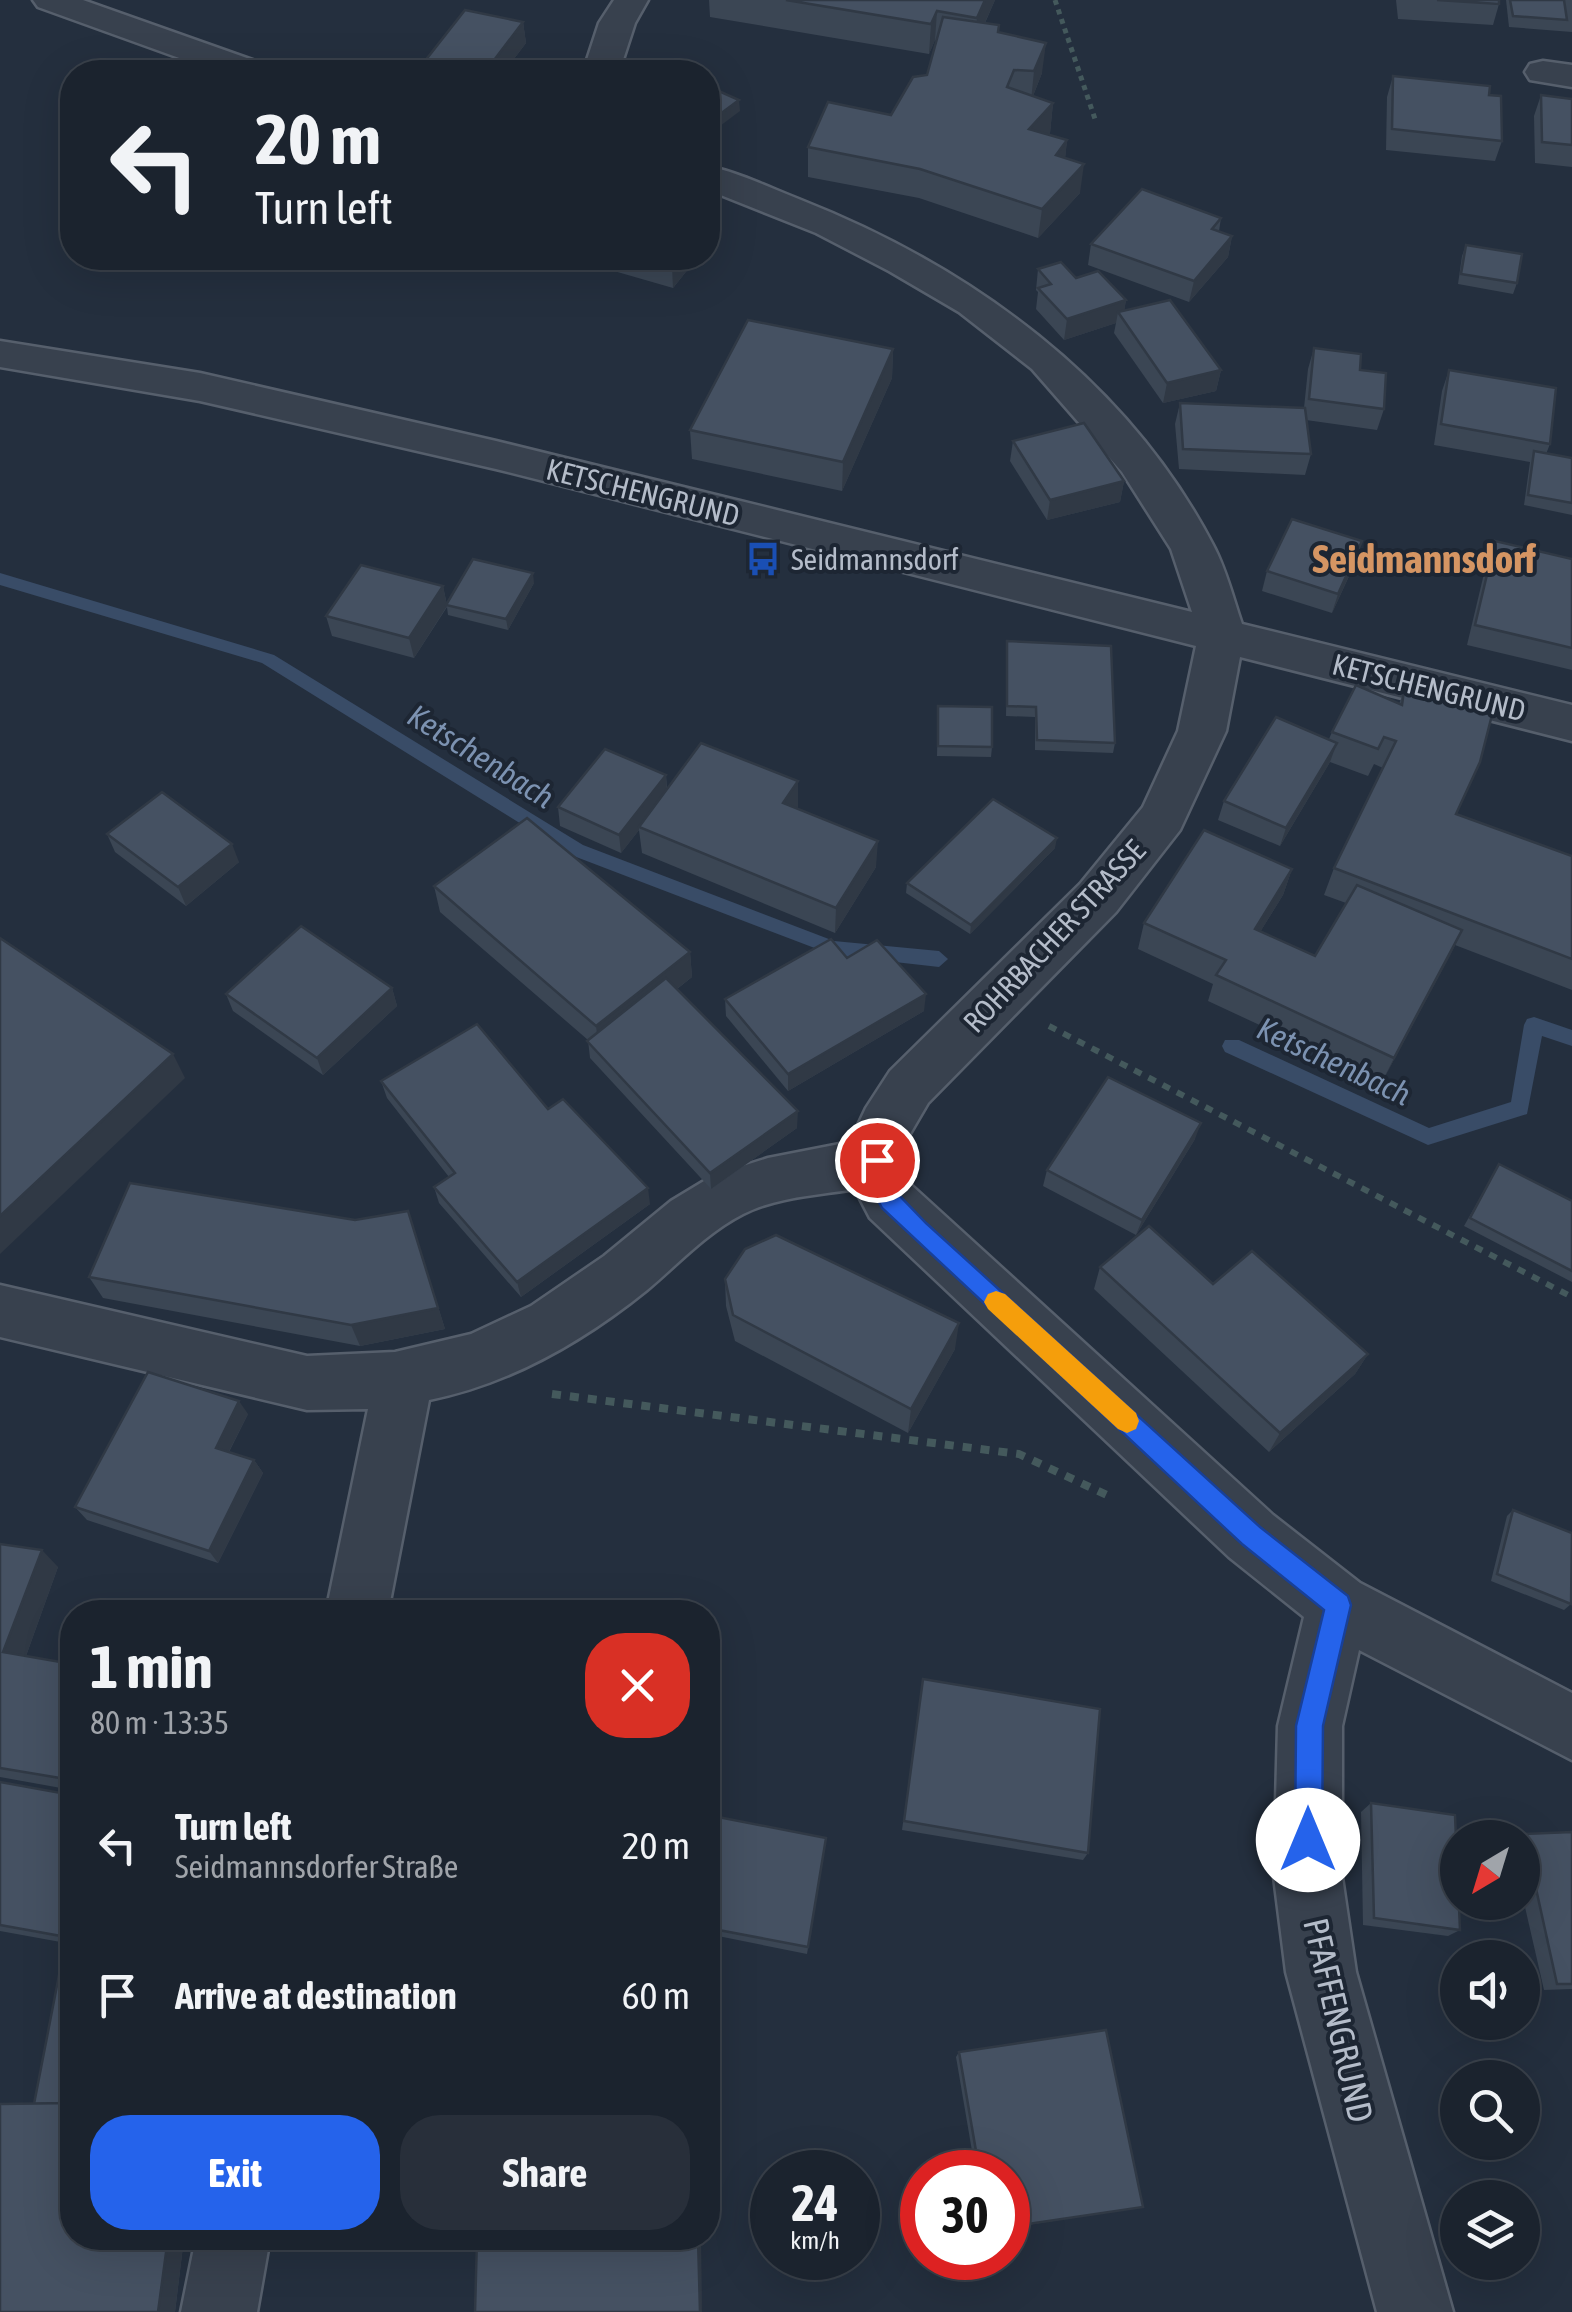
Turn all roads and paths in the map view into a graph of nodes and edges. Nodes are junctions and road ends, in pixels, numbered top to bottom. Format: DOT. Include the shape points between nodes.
graph roads {
  1 [pos="50,0"];
  2 [pos="631,0"];
  3 [pos="1055,0"];
  4 [pos="218,60"];
  5 [pos="605,60"];
  6 [pos="1095,119"];
  7 [pos="720,182"];
  8 [pos="0,354"];
  9 [pos="1222,634"];
  10 [pos="1572,723"];
  11 [pos="998,1000"];
  12 [pos="877,1160"];
  13 [pos="1572,1297"];
  14 [pos="0,1311"];
  15 [pos="403,1381"];
  16 [pos="547,1393"];
  17 [pos="1126,1504"];
  18 [pos="359,1600"];
  19 [pos="1338,1605"];
  20 [pos="1572,1728"];
  21 [pos="231,2250"];
  22 [pos="219,2312"];
  23 [pos="1416,2312"];
  1 -- 4 [label="street"];
  2 -- 5 [label="street"];
  3 -- 6 [label="path"];
  7 -- 9 [label="street" via="904,262 973,303 1047,360 1137,462 1193,548"];
  8 -- 9 [label="street, KETSCHENGRUND" via="200,387 366,425"];
  9 -- 10 [label="street, KETSCHENGRUND"];
  9 -- 11 [label="street, ROHRBACHER STRASSE" via="1202,731 1163,817 1098,898"];
  11 -- 12 [label="street, ROHRBACHER STRASSE" via="910,1087 885,1124"];
  11 -- 13 [label="path"];
  12 -- 15 [label="street" via="734,1192 580,1310 508,1350"];
  12 -- 19 [label="street" via="890,1201 918,1230 1251,1536"];
  14 -- 15 [label="street" via="306,1383"];
  15 -- 18 [label="street"];
  16 -- 17 [label="path" via="1019,1454"];
  19 -- 20 [label="street"];
  19 -- 23 [label="street, PFAFFENGRUND" via="1310,1726 1308,1877 1321,1972"];
  21 -- 22 [label="street"];
}
